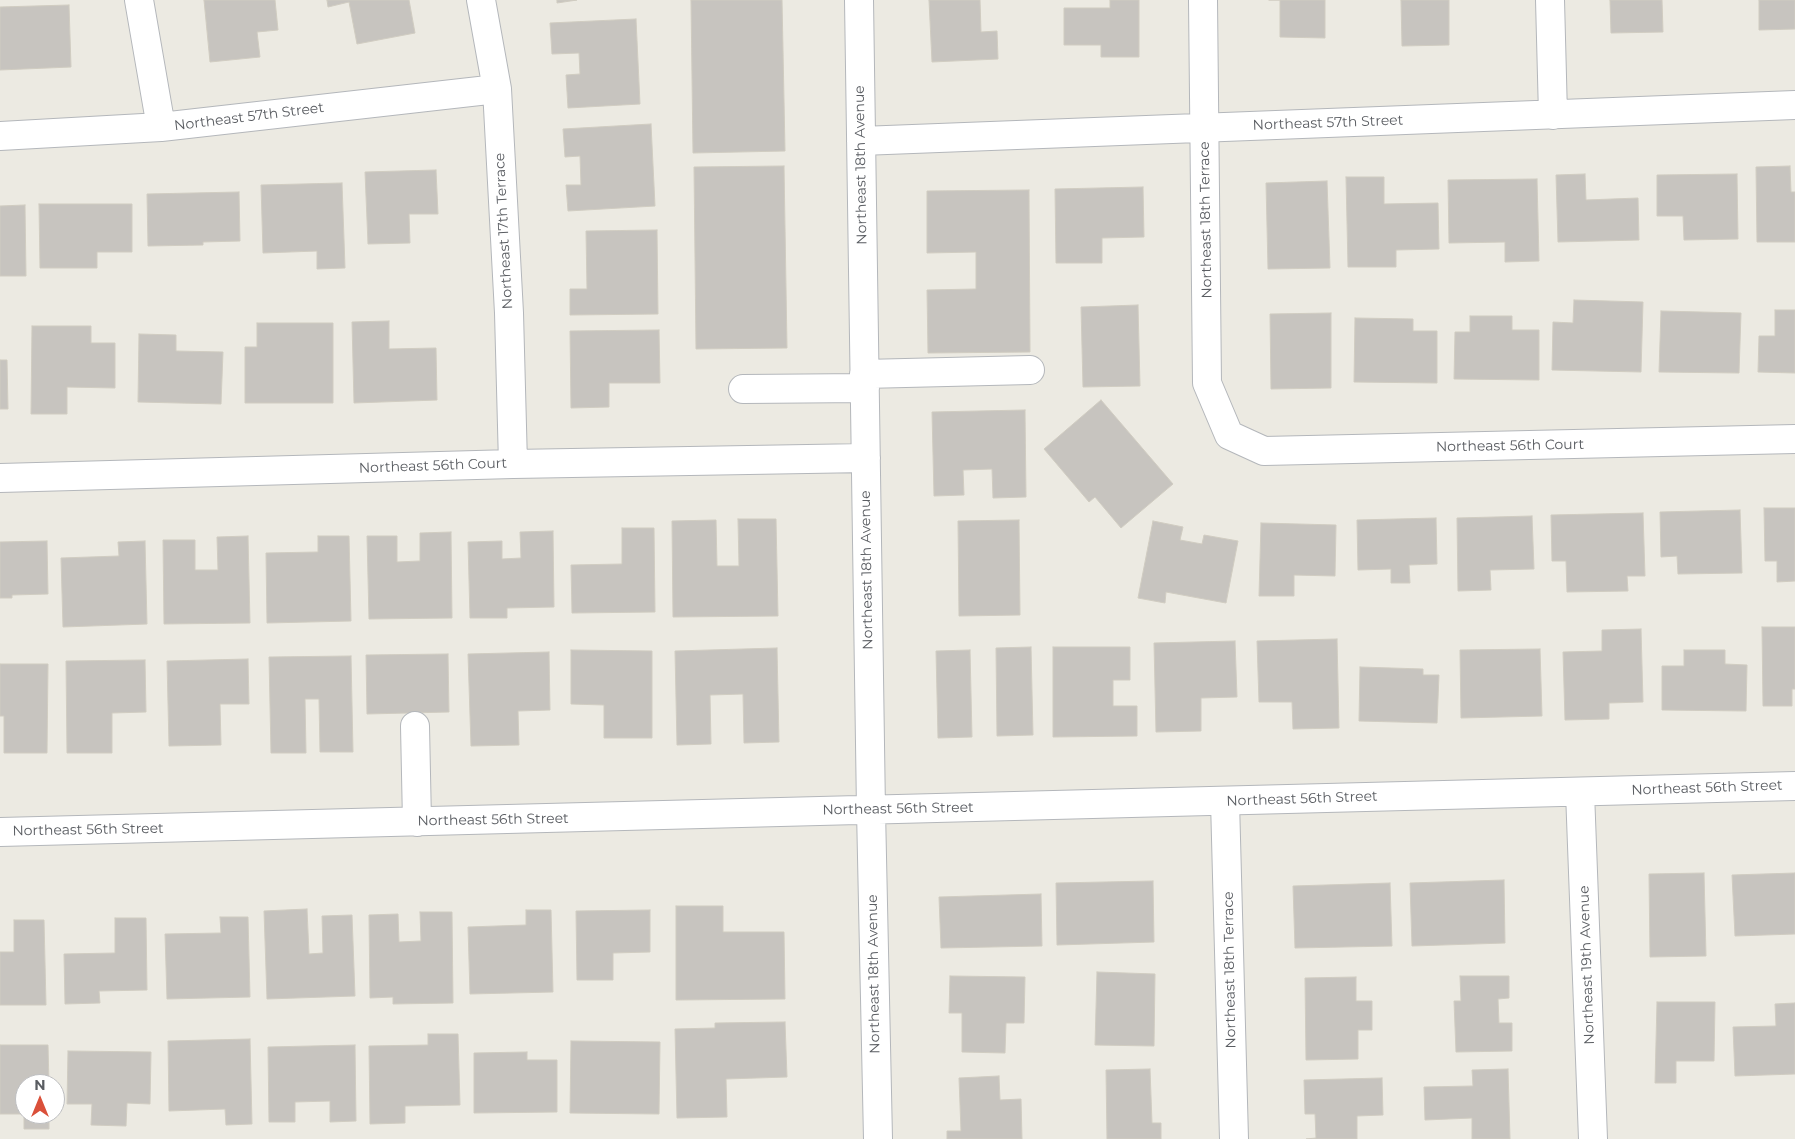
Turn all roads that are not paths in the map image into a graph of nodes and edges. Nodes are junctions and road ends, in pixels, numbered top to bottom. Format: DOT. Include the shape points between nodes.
graph roads {
  1 [pos="139,0"];
  2 [pos="481,0"];
  3 [pos="859,0"];
  4 [pos="1203,0"];
  5 [pos="1550,0"];
  6 [pos="497,89"];
  7 [pos="1795,105"];
  8 [pos="1553,115"];
  9 [pos="161,127"];
  10 [pos="1205,128"];
  11 [pos="0,136"];
  12 [pos="861,141"];
  13 [pos="1030,370"];
  14 [pos="865,381"];
  15 [pos="743,389"];
  16 [pos="1228,435"];
  17 [pos="1795,439"];
  18 [pos="866,458"];
  19 [pos="513,464"];
  20 [pos="0,478"];
  21 [pos="415,726"];
  22 [pos="1795,786"];
  23 [pos="1580,792"];
  24 [pos="1226,801"];
  25 [pos="871,810"];
  26 [pos="417,822"];
  27 [pos="0,832"];
  28 [pos="878,1139"];
  29 [pos="1234,1139"];
  30 [pos="1593,1139"];
  1 -- 9 [label="street"];
  2 -- 6 [label="street, Northeast 17th Terrace"];
  3 -- 12 [label="street, Northeast 18th Avenue"];
  4 -- 10 [label="street, Northeast 18th Terrace"];
  5 -- 8 [label="street"];
  6 -- 9 [label="street, Northeast 57th Street"];
  6 -- 19 [label="street, Northeast 17th Terrace"];
  7 -- 8 [label="street, Northeast 57th Street"];
  8 -- 10 [label="street, Northeast 57th Street"];
  9 -- 11 [label="street, Northeast 57th Street"];
  10 -- 12 [label="street, Northeast 57th Street"];
  10 -- 16 [label="street, Northeast 18th Terrace" via="1207,383"];
  12 -- 14 [label="street, Northeast 18th Avenue"];
  13 -- 14 [label="street"];
  14 -- 15 [label="street"];
  14 -- 18 [label="street, Northeast 18th Avenue"];
  16 -- 17 [label="street, Northeast 56th Court" via="1264,452"];
  18 -- 19 [label="street, Northeast 56th Court"];
  18 -- 25 [label="street, Northeast 18th Avenue"];
  19 -- 20 [label="street, Northeast 56th Court"];
  21 -- 26 [label="street"];
  22 -- 23 [label="street, Northeast 56th Street"];
  23 -- 24 [label="street, Northeast 56th Street"];
  23 -- 30 [label="street, Northeast 19th Avenue"];
  24 -- 25 [label="street, Northeast 56th Street"];
  24 -- 29 [label="street, Northeast 18th Terrace"];
  25 -- 26 [label="street, Northeast 56th Street"];
  25 -- 28 [label="street, Northeast 18th Avenue"];
  26 -- 27 [label="street, Northeast 56th Street"];
}
